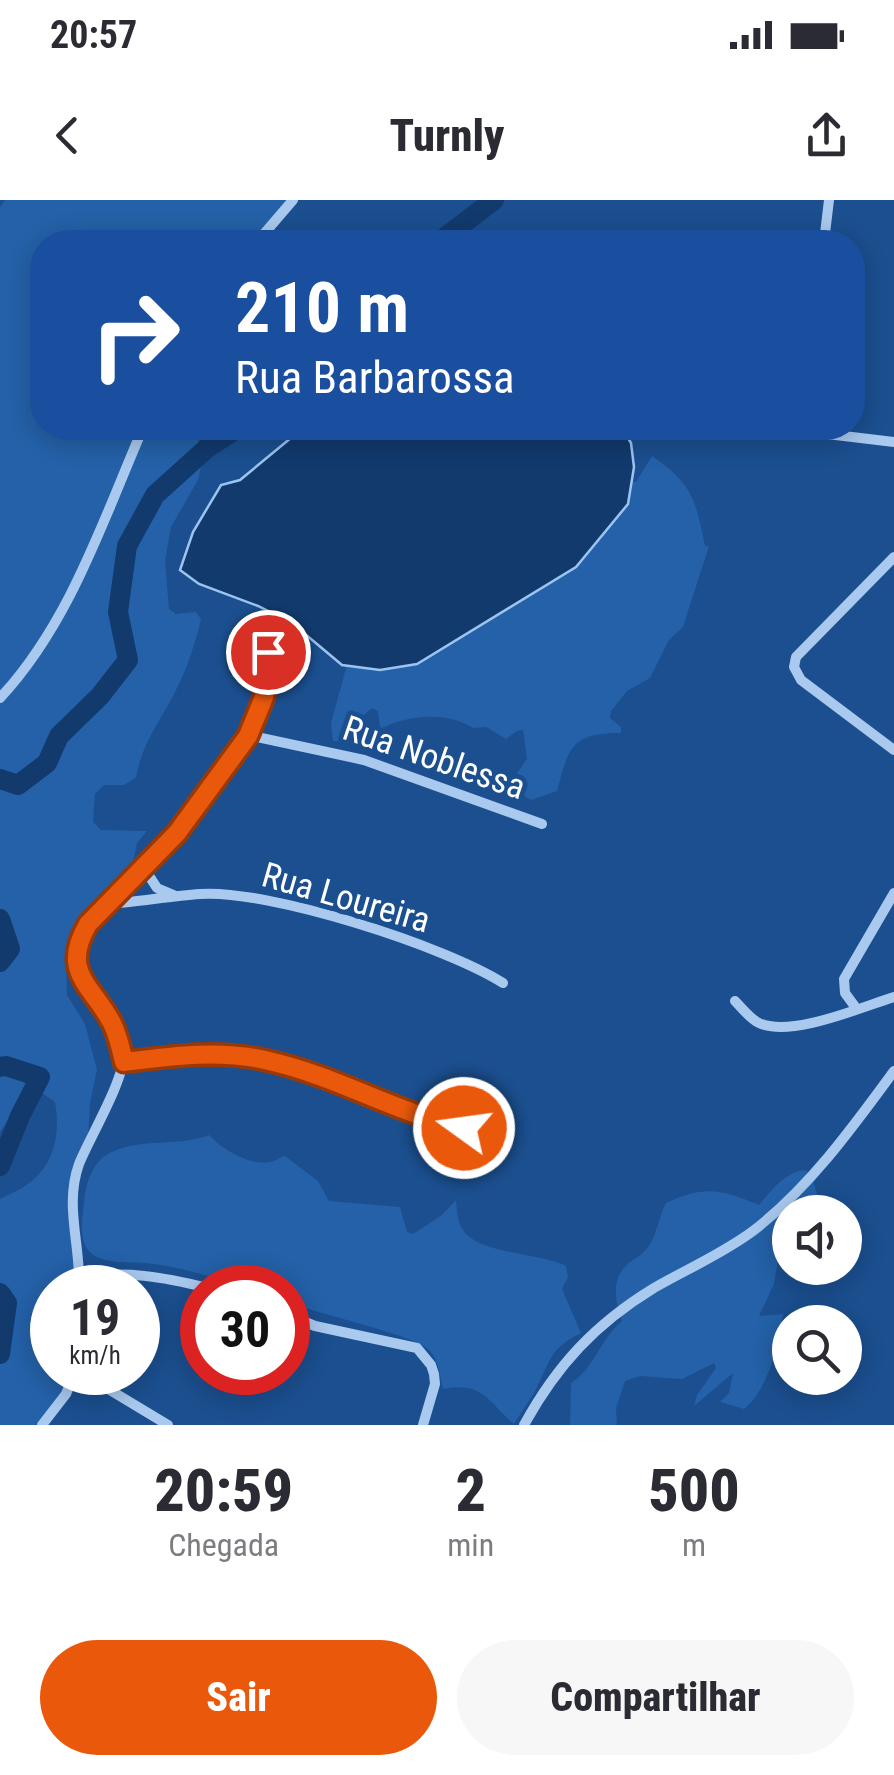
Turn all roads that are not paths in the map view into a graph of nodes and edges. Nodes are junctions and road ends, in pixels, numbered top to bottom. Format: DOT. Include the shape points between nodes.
graph roads {
  1 [pos="294,200"];
  2 [pos="829,200"];
  3 [pos="268,230"];
  4 [pos="825,230"];
  5 [pos="865,438"];
  6 [pos="138,440"];
  7 [pos="894,442"];
  8 [pos="894,556"];
  9 [pos="268,652"];
  10 [pos="0,698"];
  11 [pos="248,736"];
  12 [pos="894,750"];
  13 [pos="542,824"];
  14 [pos="144,868"];
  15 [pos="894,894"];
  16 [pos="182,898"];
  17 [pos="107,904"];
  18 [pos="503,983"];
  19 [pos="894,996"];
  20 [pos="735,1001"];
  21 [pos="856,1008"];
  22 [pos="124,1062"];
  23 [pos="894,1070"];
  24 [pos="464,1128"];
  25 [pos="77,1265"];
  26 [pos="310,1324"];
  27 [pos="65,1395"];
  28 [pos="117,1395"];
  29 [pos="42,1425"];
  30 [pos="168,1425"];
  31 [pos="423,1425"];
  32 [pos="524,1425"];
  1 -- 3 [label="street"];
  2 -- 4 [label="street"];
  5 -- 7 [label="street"];
  6 -- 10 [label="street" via="48,636"];
  8 -- 12 [label="street" via="796,657 794,668"];
  9 -- 11 [label="street" via="264,697"];
  11 -- 13 [label="street, Rua Noblessa" via="364,760"];
  11 -- 14 [label="street"];
  14 -- 16 [label="street" via="157,888"];
  14 -- 17 [label="street"];
  15 -- 21 [label="street" via="844,979"];
  16 -- 17 [label="street, Rua Loureira"];
  16 -- 18 [label="street, Rua Loureira" via="239,896 340,919"];
  17 -- 22 [label="street" via="80,938 77,968 113,1024"];
  19 -- 21 [label="street"];
  20 -- 21 [label="street" via="758,1023 778,1026"];
  22 -- 24 [label="street" via="214,1055 268,1060"];
  22 -- 25 [label="street" via="74,1182"];
  23 -- 32 [label="street" via="846,1137 776,1210 714,1257 606,1322 556,1371"];
  26 -- 31 [label="street" via="417,1348 434,1374"];
  27 -- 29 [label="street"];
  28 -- 30 [label="street"];
}
